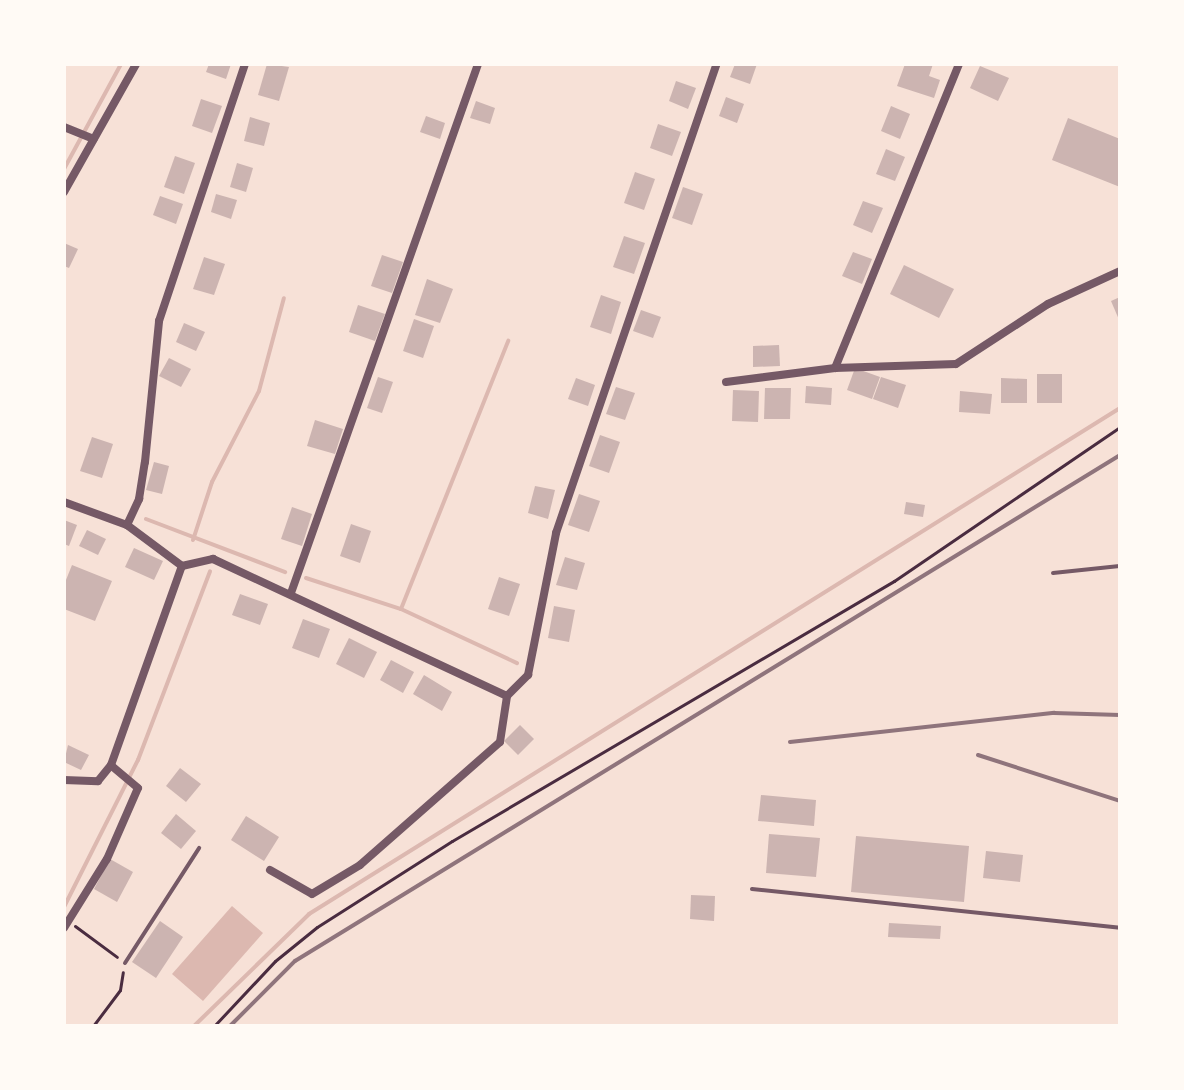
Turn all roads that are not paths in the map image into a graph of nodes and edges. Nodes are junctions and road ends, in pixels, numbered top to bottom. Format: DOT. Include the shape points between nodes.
graph roads {
  1 [pos="136,64"];
  2 [pos="245,64"];
  3 [pos="478,64"];
  4 [pos="717,64"];
  5 [pos="959,64"];
  6 [pos="64,127"];
  7 [pos="91,138"];
  8 [pos="64,192"];
  9 [pos="1120,271"];
  10 [pos="835,368"];
  11 [pos="726,382"];
  12 [pos="64,502"];
  13 [pos="127,525"];
  14 [pos="182,566"];
  15 [pos="1120,566"];
  16 [pos="1053,573"];
  17 [pos="291,593"];
  18 [pos="507,696"];
  19 [pos="111,765"];
  20 [pos="64,780"];
  21 [pos="199,848"];
  22 [pos="270,870"];
  23 [pos="752,889"];
  24 [pos="66,925"];
  25 [pos="1120,928"];
  26 [pos="125,963"];
  1 -- 7 [label="street"];
  2 -- 13 [label="street" via="159,321 145,462 139,499"];
  3 -- 17 [label="street"];
  4 -- 18 [label="street" via="556,533 528,675"];
  5 -- 10 [label="street"];
  6 -- 7 [label="street"];
  7 -- 8 [label="street"];
  9 -- 10 [label="street" via="1048,304 956,364"];
  10 -- 11 [label="street"];
  12 -- 13 [label="street"];
  13 -- 14 [label="street"];
  14 -- 17 [label="street" via="213,559"];
  14 -- 19 [label="street"];
  15 -- 16 [label="lane"];
  17 -- 18 [label="street"];
  18 -- 22 [label="street" via="500,742 360,865 312,894"];
  19 -- 20 [label="street" via="98,781"];
  19 -- 24 [label="street" via="138,788 107,859"];
  21 -- 26 [label="lane"];
  23 -- 25 [label="lane"];
}
